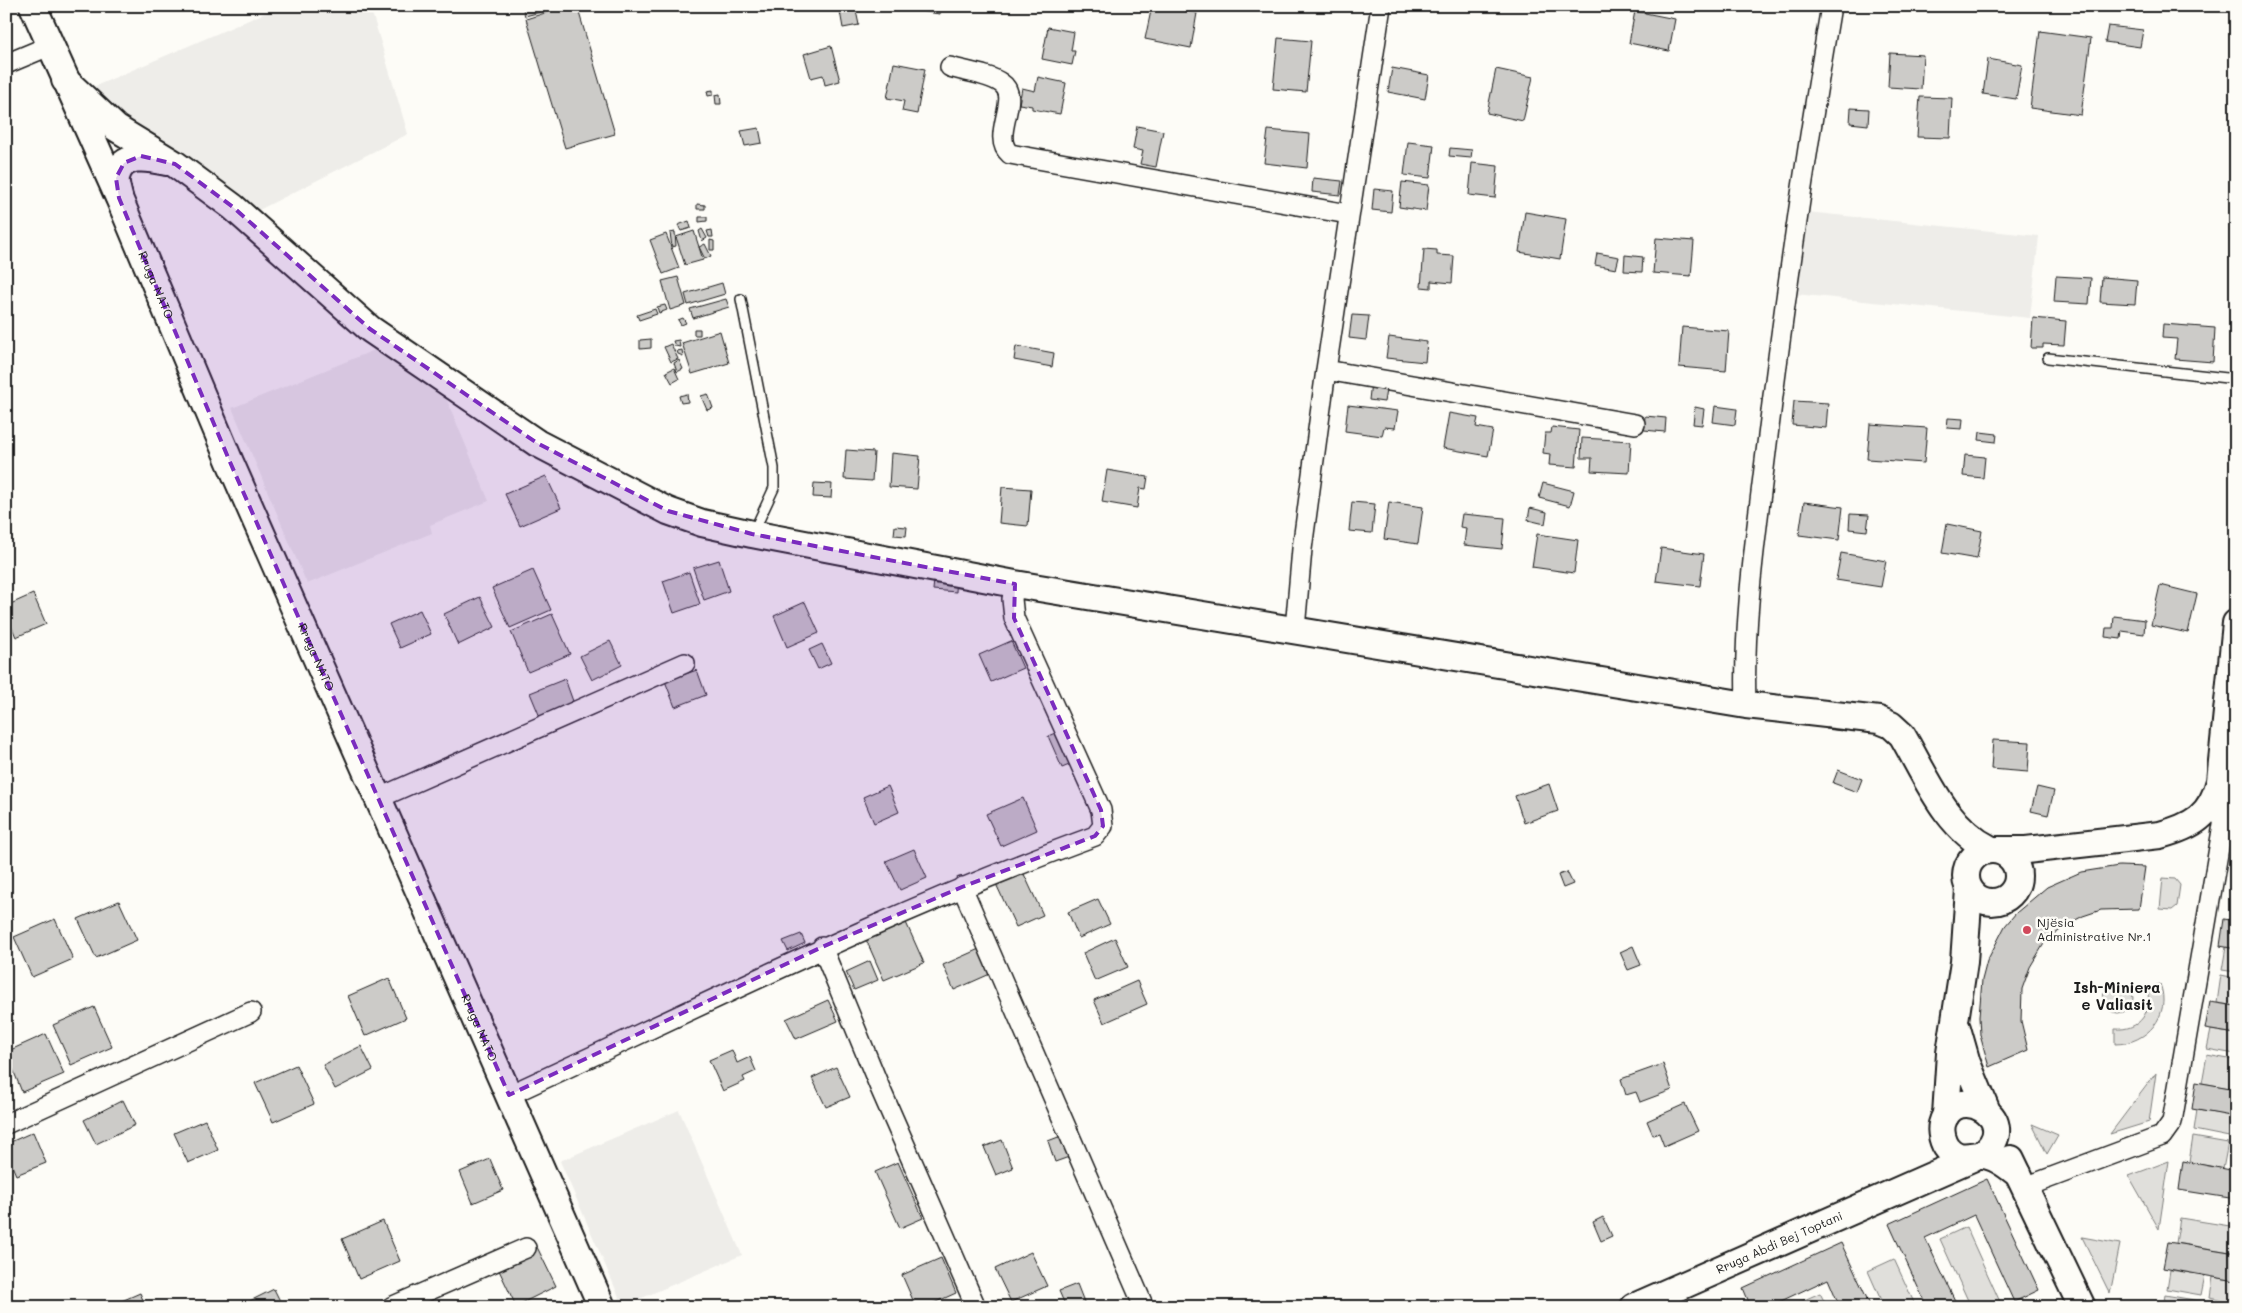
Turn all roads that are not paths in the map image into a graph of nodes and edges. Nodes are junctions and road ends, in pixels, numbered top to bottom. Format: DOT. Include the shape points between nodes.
graph roads {
  1 [pos="33,6"];
  2 [pos="1381,6"];
  3 [pos="1831,6"];
  4 [pos="50,46"];
  5 [pos="6,64"];
  6 [pos="950,67"];
  7 [pos="65,80"];
  8 [pos="175,164"];
  9 [pos="119,198"];
  10 [pos="1348,214"];
  11 [pos="741,299"];
  12 [pos="2048,358"];
  13 [pos="1326,370"];
  14 [pos="2236,378"];
  15 [pos="1635,424"];
  16 [pos="752,534"];
  17 [pos="1015,584"];
  18 [pos="2236,623"];
  19 [pos="1295,629"];
  20 [pos="685,663"];
  21 [pos="1746,705"];
  22 [pos="379,798"];
  23 [pos="1939,798"];
  24 [pos="2226,800"];
  25 [pos="2094,843"];
  26 [pos="1995,850"];
  27 [pos="1968,880"];
  28 [pos="962,887"];
  29 [pos="2009,895"];
  30 [pos="822,948"];
  31 [pos="1964,962"];
  32 [pos="251,1012"];
  33 [pos="1956,1020"];
  34 [pos="509,1096"];
  35 [pos="1991,1117"];
  36 [pos="6,1124"];
  37 [pos="1944,1124"];
  38 [pos="1977,1156"];
  39 [pos="1925,1179"];
  40 [pos="2021,1180"];
  41 [pos="526,1248"];
  42 [pos="2079,1306"];
  43 [pos="391,1307"];
  44 [pos="602,1307"];
  45 [pos="976,1307"];
  46 [pos="1144,1307"];
  47 [pos="1634,1307"];
  1 -- 4 [label="street, Rruga NATO"];
  2 -- 10 [label="street"];
  3 -- 21 [label="street" via="1773,392 1749,583 1744,659"];
  4 -- 5 [label="street"];
  4 -- 7 [label="street, Rruga NATO"];
  6 -- 10 [label="street" via="994,80 1007,89 1009,102 1002,138 1005,150 1010,154"];
  7 -- 8 [label="street" via="116,128"];
  7 -- 9 [label="street, Rruga NATO"];
  8 -- 9 [label="street" via="141,156 124,163 116,178"];
  8 -- 16 [label="street" via="233,207 370,329 537,442 668,511 702,523"];
  9 -- 22 [label="street, Rruga NATO" via="230,462"];
  10 -- 13 [label="street"];
  11 -- 16 [label="lane" via="774,468 774,488"];
  12 -- 14 [label="lane"];
  13 -- 15 [label="street"];
  13 -- 19 [label="street" via="1302,549"];
  16 -- 17 [label="street"];
  17 -- 19 [label="street"];
  17 -- 28 [label="street" via="1012,599 1014,618 1101,810 1103,826 1095,836"];
  18 -- 24 [label="street" via="2220,782"];
  19 -- 21 [label="street"];
  20 -- 22 [label="street"];
  21 -- 23 [label="street" via="1879,720 1891,725 1902,735"];
  22 -- 34 [label="street, Rruga NATO"];
  23 -- 26 [label="street" via="1958,826 1975,842"];
  23 -- 27 [label="street"];
  24 -- 25 [label="street" via="2180,829 2160,835"];
  24 -- 40 [label="street" via="2170,1126 2162,1136"];
  25 -- 26 [label="street"];
  25 -- 29 [label="street" via="2056,857 2033,872"];
  26 -- 27 [label="street" via="1974,856"];
  26 -- 29 [label="street" via="2007,854 2017,867 2017,884"];
  27 -- 29 [label="street" via="1974,896 1982,900 1990,902"];
  27 -- 31 [label="street"];
  28 -- 30 [label="street"];
  28 -- 46 [label="street"];
  29 -- 31 [label="street" via="1974,938"];
  30 -- 34 [label="street"];
  30 -- 45 [label="street"];
  31 -- 33 [label="street"];
  32 -- 36 [label="street"];
  33 -- 35 [label="street" via="1967,1063"];
  33 -- 37 [label="street"];
  34 -- 44 [label="street, Rruga NATO"];
  35 -- 37 [label="street" via="1969,1104 1960,1105 1952,1109"];
  35 -- 38 [label="street" via="1993,1142"];
  35 -- 40 [label="street"];
  37 -- 38 [label="street" via="1948,1149 1955,1154"];
  37 -- 39 [label="street" via="1936,1158"];
  38 -- 39 [label="street, Rruga Abdi Bej Toptani"];
  38 -- 40 [label="street" via="2006,1164"];
  39 -- 47 [label="street, Rruga Abdi Bej Toptani"];
  40 -- 42 [label="street"];
  41 -- 43 [label="street"];
}
